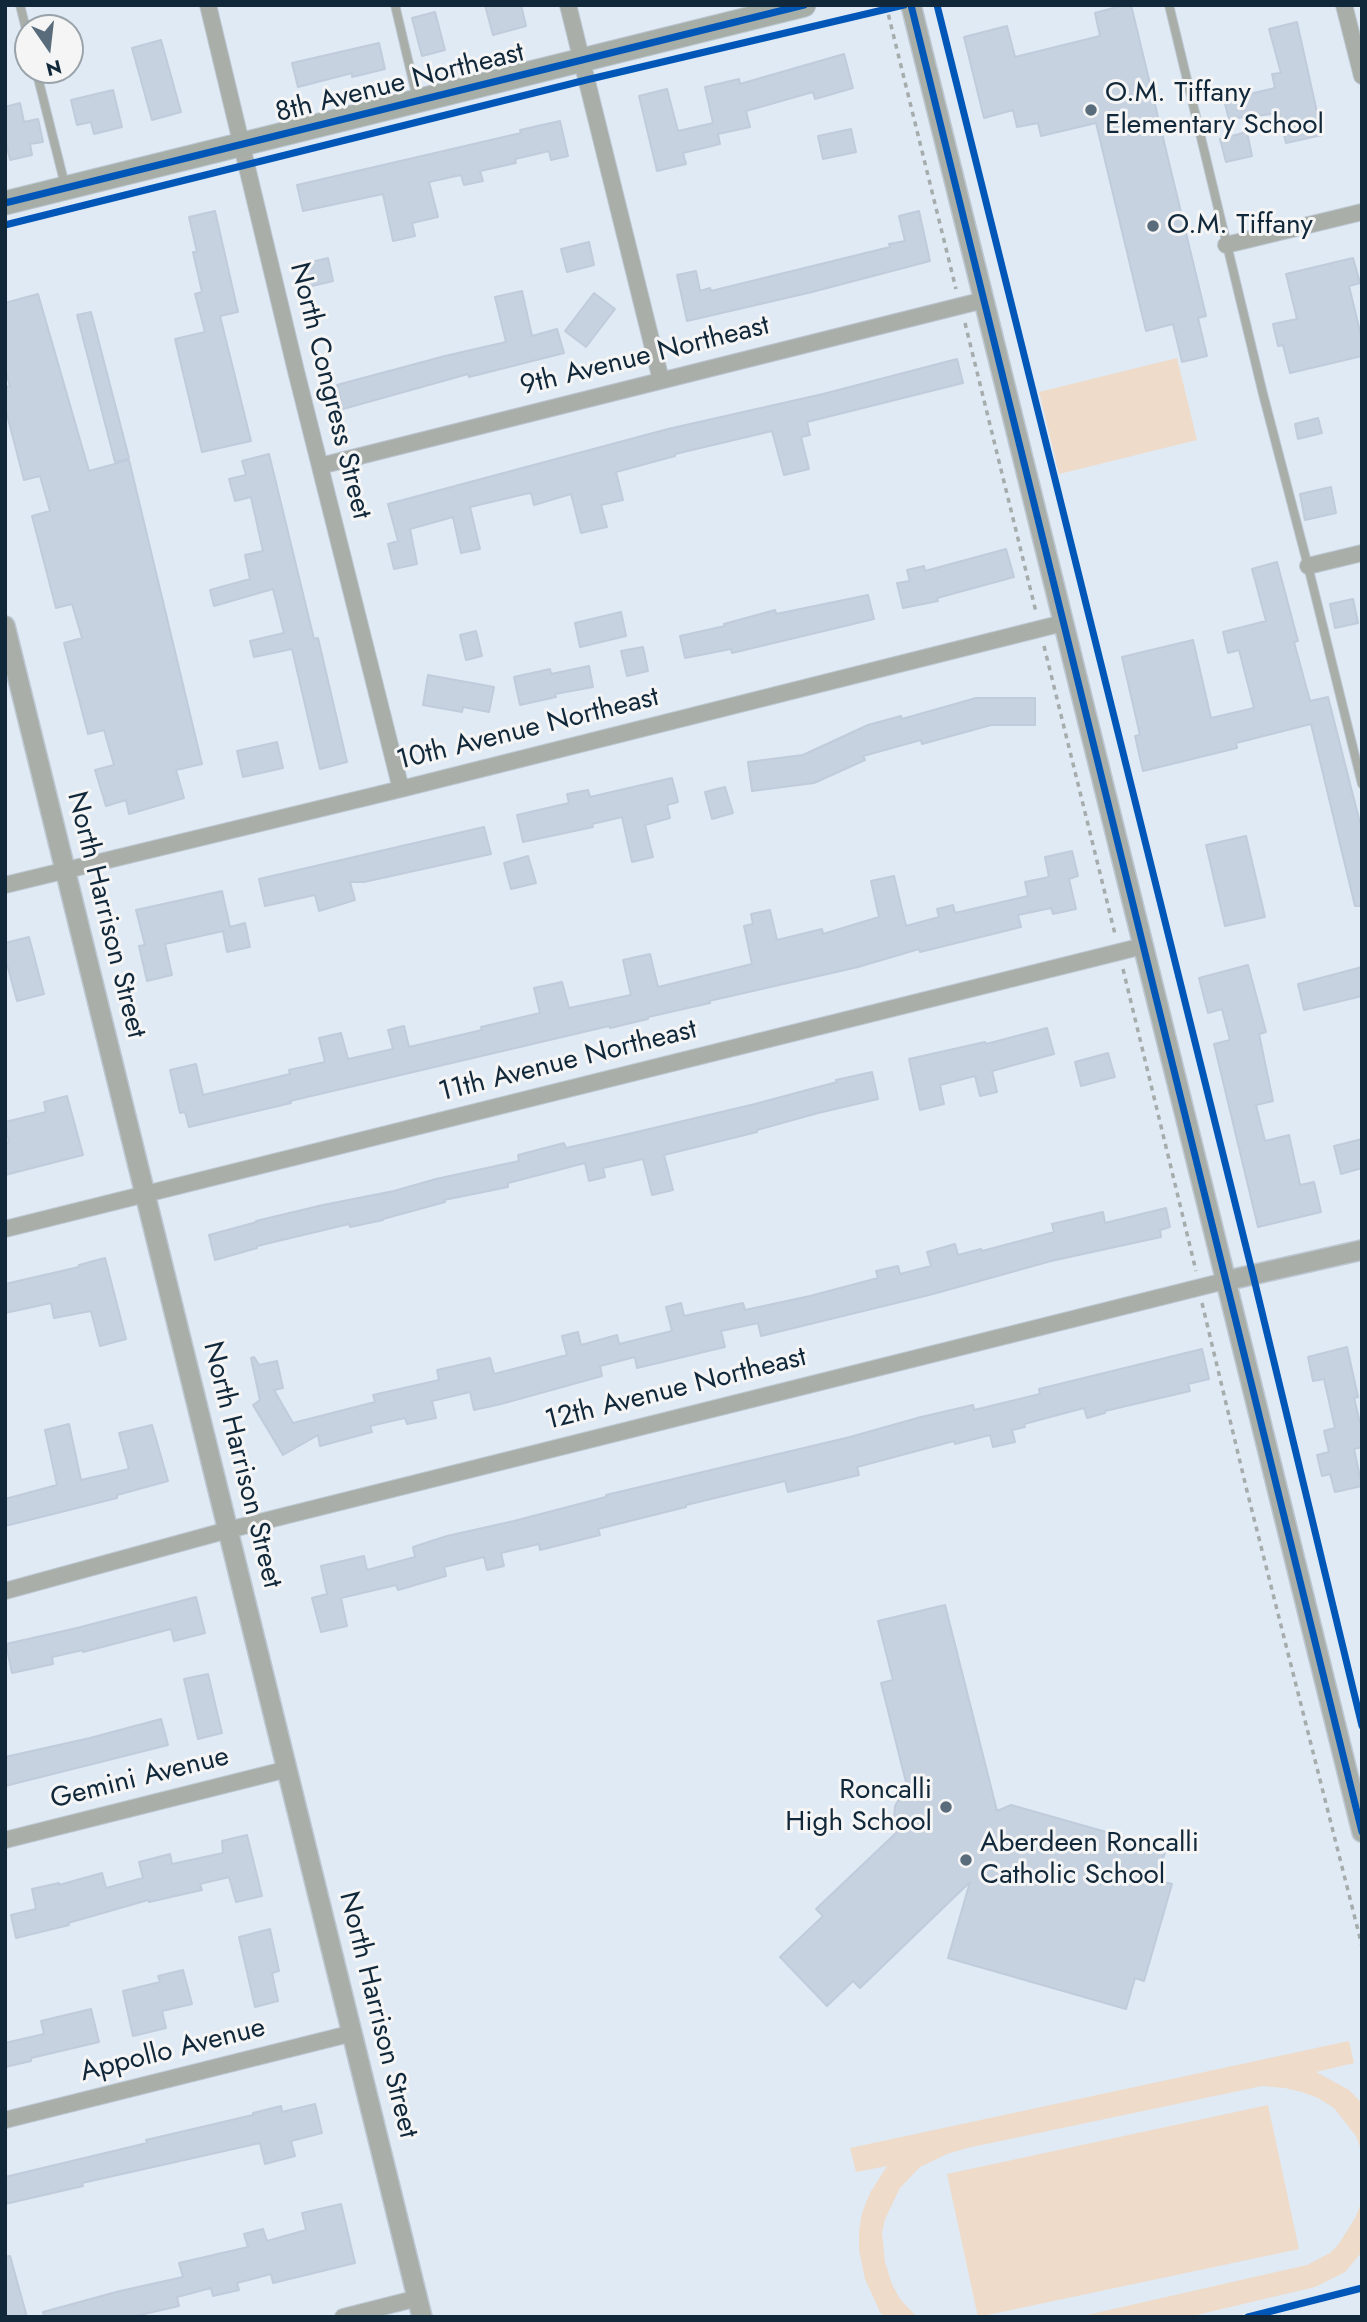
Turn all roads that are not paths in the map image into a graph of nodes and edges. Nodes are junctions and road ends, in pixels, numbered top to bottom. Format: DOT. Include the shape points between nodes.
graph roads {
  1 [pos="208,5"];
  2 [pos="395,5"];
  3 [pos="568,5"];
  4 [pos="804,5"];
  5 [pos="1169,5"];
  6 [pos="1344,5"];
  7 [pos="895,7"];
  8 [pos="582,61"];
  9 [pos="1362,76"];
  10 [pos="40,84"];
  11 [pos="418,101"];
  12 [pos="242,144"];
  13 [pos="66,188"];
  14 [pos="5,203"];
  15 [pos="1362,212"];
  16 [pos="1226,245"];
  17 [pos="984,300"];
  18 [pos="661,380"];
  19 [pos="320,466"];
  20 [pos="1362,553"];
  21 [pos="1308,566"];
  22 [pos="1063,623"];
  23 [pos="5,626"];
  24 [pos="1362,784"];
  25 [pos="401,789"];
  26 [pos="65,870"];
  27 [pos="5,885"];
  28 [pos="1143,946"];
  29 [pos="144,1194"];
  30 [pos="5,1229"];
  31 [pos="1362,1250"];
  32 [pos="1225,1281"];
  33 [pos="228,1530"];
  34 [pos="5,1591"];
  35 [pos="288,1769"];
  36 [pos="1362,1832"];
  37 [pos="5,1840"];
  38 [pos="353,2033"];
  39 [pos="5,2120"];
  40 [pos="420,2308"];
  41 [pos="343,2317"];
  1 -- 12 [label="street, North Congress Street"];
  2 -- 11 [label="lane"];
  3 -- 8 [label="street"];
  4 -- 8 [label="main road, 8th Avenue Northeast"];
  5 -- 16 [label="lane"];
  6 -- 9 [label="street"];
  7 -- 17 [label="street"];
  8 -- 11 [label="main road, 8th Avenue Northeast"];
  8 -- 18 [label="street"];
  10 -- 13 [label="lane"];
  11 -- 12 [label="main road, 8th Avenue Northeast"];
  12 -- 13 [label="main road, 8th Avenue Northeast"];
  12 -- 19 [label="street, North Congress Street"];
  13 -- 14 [label="main road, 8th Avenue Northeast"];
  15 -- 16 [label="street"];
  16 -- 21 [label="lane"];
  17 -- 18 [label="street, 9th Avenue Northeast"];
  17 -- 22 [label="street"];
  18 -- 19 [label="street, 9th Avenue Northeast"];
  19 -- 25 [label="street, North Congress Street"];
  20 -- 21 [label="street"];
  21 -- 24 [label="lane"];
  22 -- 25 [label="street, 10th Avenue Northeast"];
  22 -- 28 [label="street"];
  23 -- 26 [label="street, North Harrison Street"];
  25 -- 26 [label="street, 10th Avenue Northeast"];
  26 -- 27 [label="street, 10th Avenue Northeast"];
  26 -- 29 [label="street, North Harrison Street"];
  28 -- 29 [label="street, 11th Avenue Northeast"];
  28 -- 32 [label="street"];
  29 -- 30 [label="street, 11th Avenue Northeast"];
  29 -- 33 [label="street, North Harrison Street"];
  31 -- 32 [label="street, 12th Avenue Northeast"];
  32 -- 33 [label="street, 12th Avenue Northeast"];
  32 -- 36 [label="street"];
  33 -- 34 [label="street, 12th Avenue Northeast"];
  33 -- 35 [label="street, North Harrison Street"];
  35 -- 37 [label="street, Gemini Avenue"];
  35 -- 38 [label="street, North Harrison Street"];
  38 -- 39 [label="street, Appollo Avenue"];
  38 -- 40 [label="street, North Harrison Street"];
  40 -- 41 [label="street"];
}
